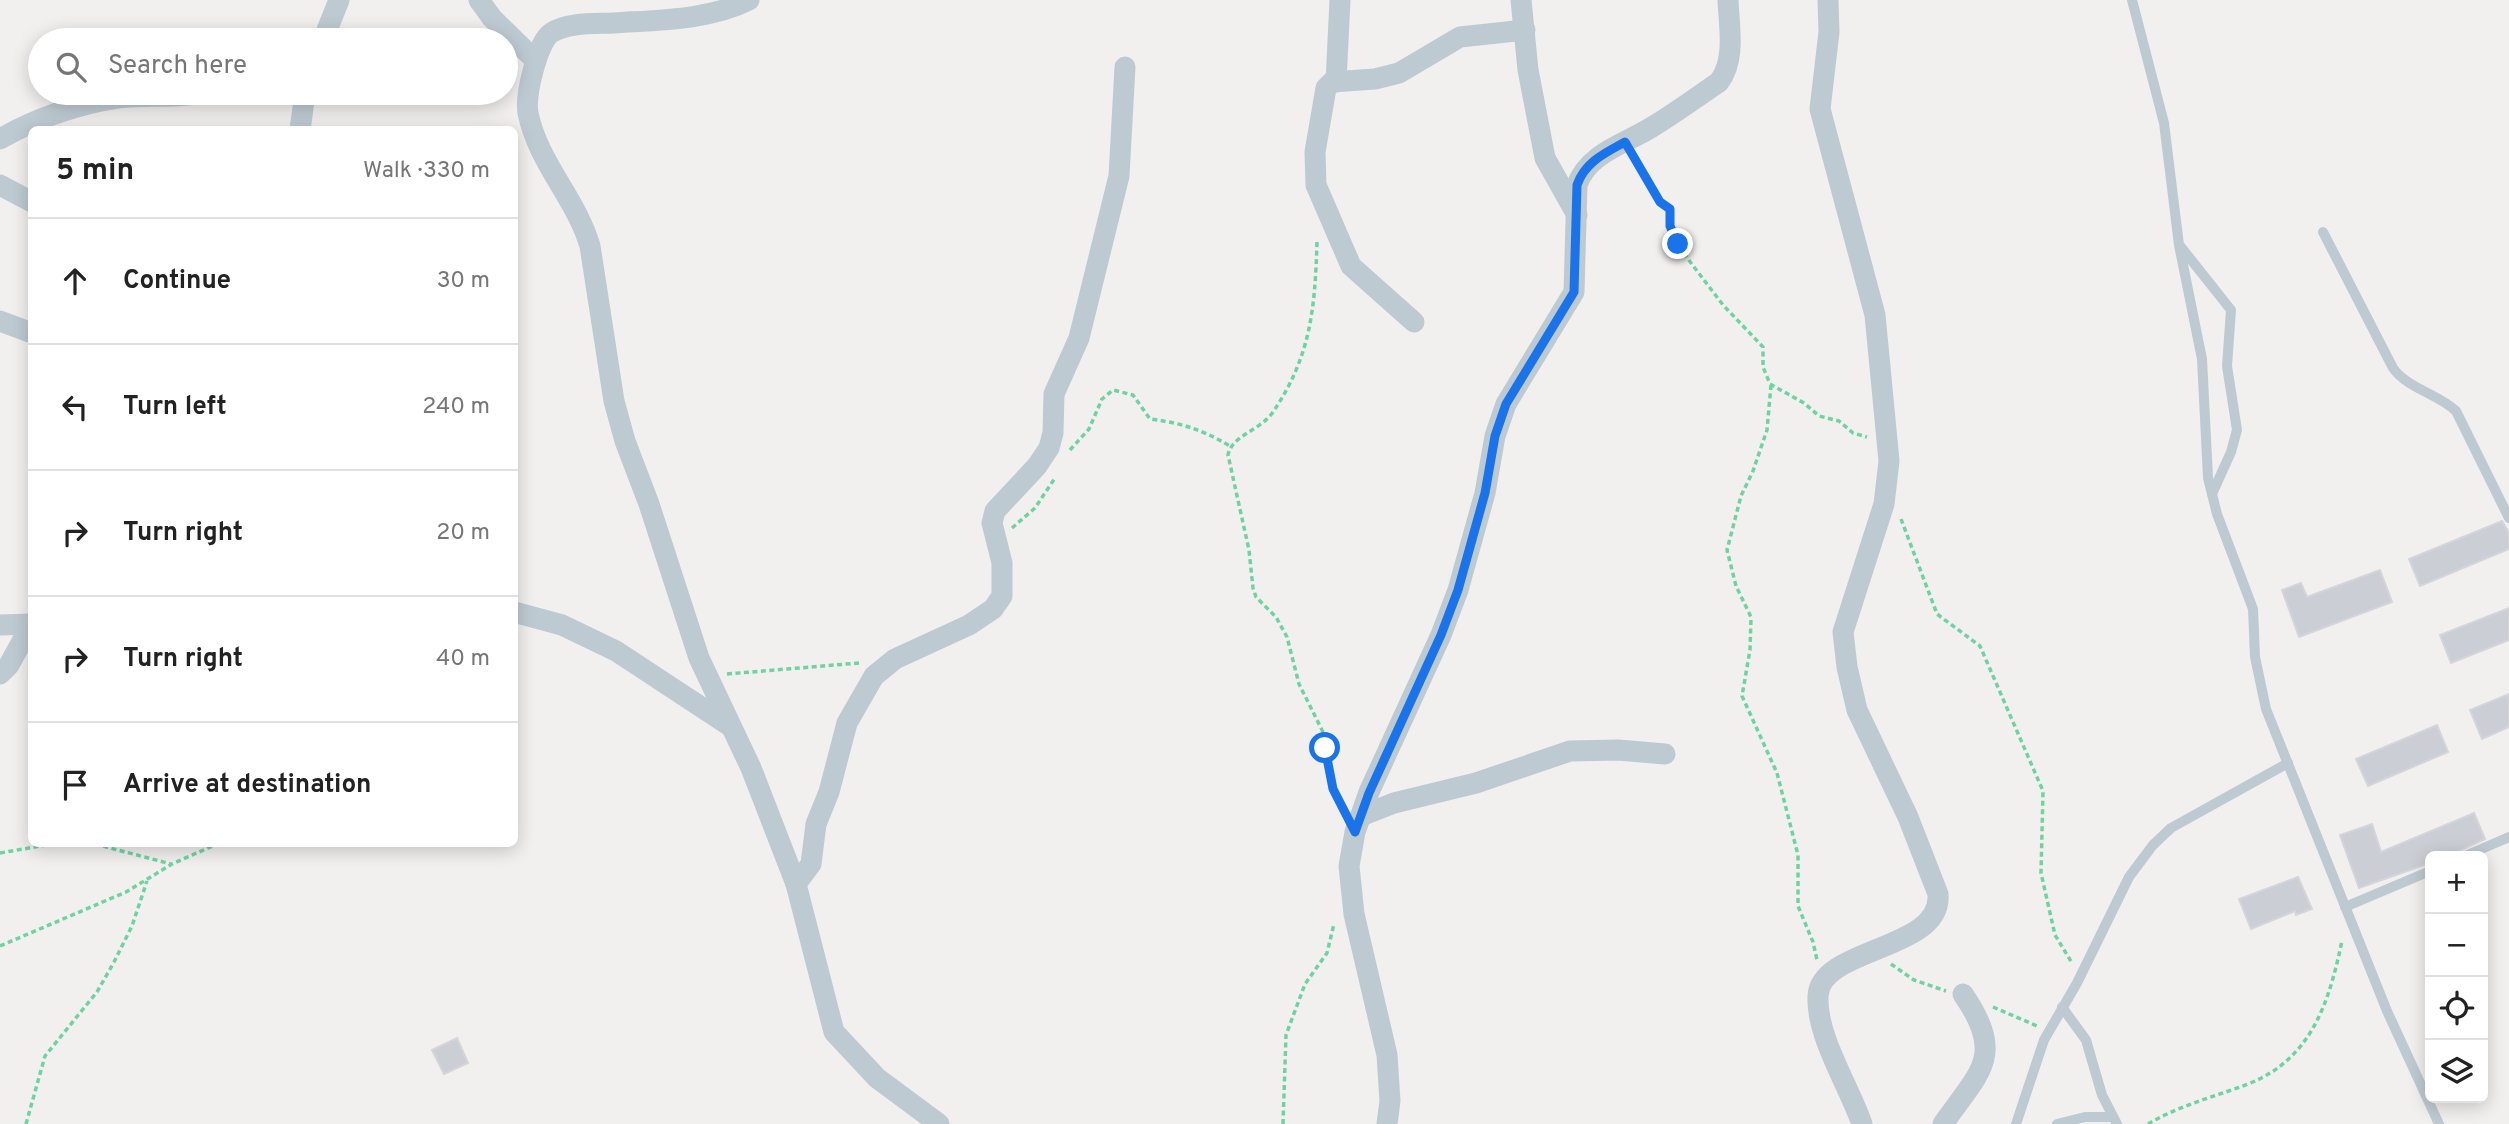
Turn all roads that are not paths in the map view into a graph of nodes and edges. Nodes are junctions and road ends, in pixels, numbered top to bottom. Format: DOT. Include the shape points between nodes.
graph roads {
  1 [pos="339,0"];
  2 [pos="479,0"];
  3 [pos="749,0"];
  4 [pos="1340,0"];
  5 [pos="1521,0"];
  6 [pos="1728,0"];
  7 [pos="1828,0"];
  8 [pos="2132,0"];
  9 [pos="328,28"];
  10 [pos="502,28"];
  11 [pos="1525,30"];
  12 [pos="518,43"];
  13 [pos="536,61"];
  14 [pos="1125,66"];
  15 [pos="1336,82"];
  16 [pos="85,105"];
  17 [pos="303,105"];
  18 [pos="300,126"];
  19 [pos="0,139"];
  20 [pos="0,185"];
  21 [pos="28,200"];
  22 [pos="1578,216"];
  23 [pos="2323,232"];
  24 [pos="2179,245"];
  25 [pos="0,321"];
  26 [pos="1414,323"];
  27 [pos="28,332"];
  28 [pos="2212,494"];
  29 [pos="2509,518"];
  30 [pos="518,613"];
  31 [pos="28,623"];
  32 [pos="0,625"];
  33 [pos="28,629"];
  34 [pos="0,674"];
  35 [pos="732,727"];
  36 [pos="1665,754"];
  37 [pos="2288,763"];
  38 [pos="1358,824"];
  39 [pos="2509,837"];
  40 [pos="2477,851"];
  41 [pos="2425,873"];
  42 [pos="796,884"];
  43 [pos="2346,910"];
  44 [pos="1963,994"];
  45 [pos="2062,1007"];
  46 [pos="2115,1121"];
  47 [pos="939,1124"];
  48 [pos="1387,1124"];
  49 [pos="1861,1124"];
  50 [pos="1943,1124"];
  51 [pos="2016,1124"];
  52 [pos="2057,1124"];
  53 [pos="2439,1124"];
  1 -- 9 [label="street"];
  2 -- 10 [label="street"];
  3 -- 13 [label="street" via="702,14 575,26 551,33"];
  4 -- 15 [label="street"];
  5 -- 11 [label="street"];
  6 -- 22 [label="street" via="1730,60 1726,73 1719,82 1603,153 1581,174"];
  7 -- 49 [label="street" via="1820,109 1875,315 1889,461 1884,503 1843,632 1857,710 1908,817 1939,905 1928,922 1832,971 1818,993 1819,1013"];
  8 -- 24 [label="lane" via="2164,122"];
  11 -- 15 [label="street" via="1460,37 1391,76"];
  11 -- 22 [label="street" via="1545,158"];
  12 -- 13 [label="street"];
  13 -- 35 [label="street" via="527,111 543,160 583,222 625,442 707,676"];
  14 -- 42 [label="street" via="1119,176 1079,338 1054,394 1049,448 995,511 992,523 1002,563 1002,596 993,609 949,636 885,665 860,696 816,824 811,864"];
  15 -- 26 [label="street" via="1328,84 1324,96 1315,152 1316,185 1351,266"];
  16 -- 19 [label="street"];
  17 -- 18 [label="street"];
  20 -- 21 [label="street"];
  22 -- 38 [label="street" via="1574,292 1506,404 1458,590"];
  23 -- 29 [label="lane" via="2393,368 2456,411"];
  24 -- 28 [label="lane" via="2202,359 2205,457"];
  24 -- 28 [label="lane" via="2231,310 2227,366 2237,430"];
  25 -- 27 [label="street"];
  28 -- 37 [label="lane" via="2249,594 2262,694"];
  30 -- 35 [label="street" via="562,625 616,652"];
  31 -- 32 [label="street"];
  33 -- 34 [label="street"];
  35 -- 42 [label="street"];
  36 -- 38 [label="street" via="1570,751 1476,783 1394,803"];
  37 -- 43 [label="lane"];
  37 -- 45 [label="lane" via="2171,828 2153,845 2129,877"];
  38 -- 48 [label="street" via="1349,866 1387,1055"];
  39 -- 40 [label="lane"];
  41 -- 43 [label="lane"];
  42 -- 47 [label="street" via="834,1032 877,1078"];
  43 -- 53 [label="lane"];
  44 -- 50 [label="street" via="1977,1015 1987,1058"];
  45 -- 46 [label="lane" via="2091,1051 2102,1095"];
  45 -- 51 [label="lane" via="2044,1040"];
  46 -- 52 [label="lane" via="2085,1117"];
}
